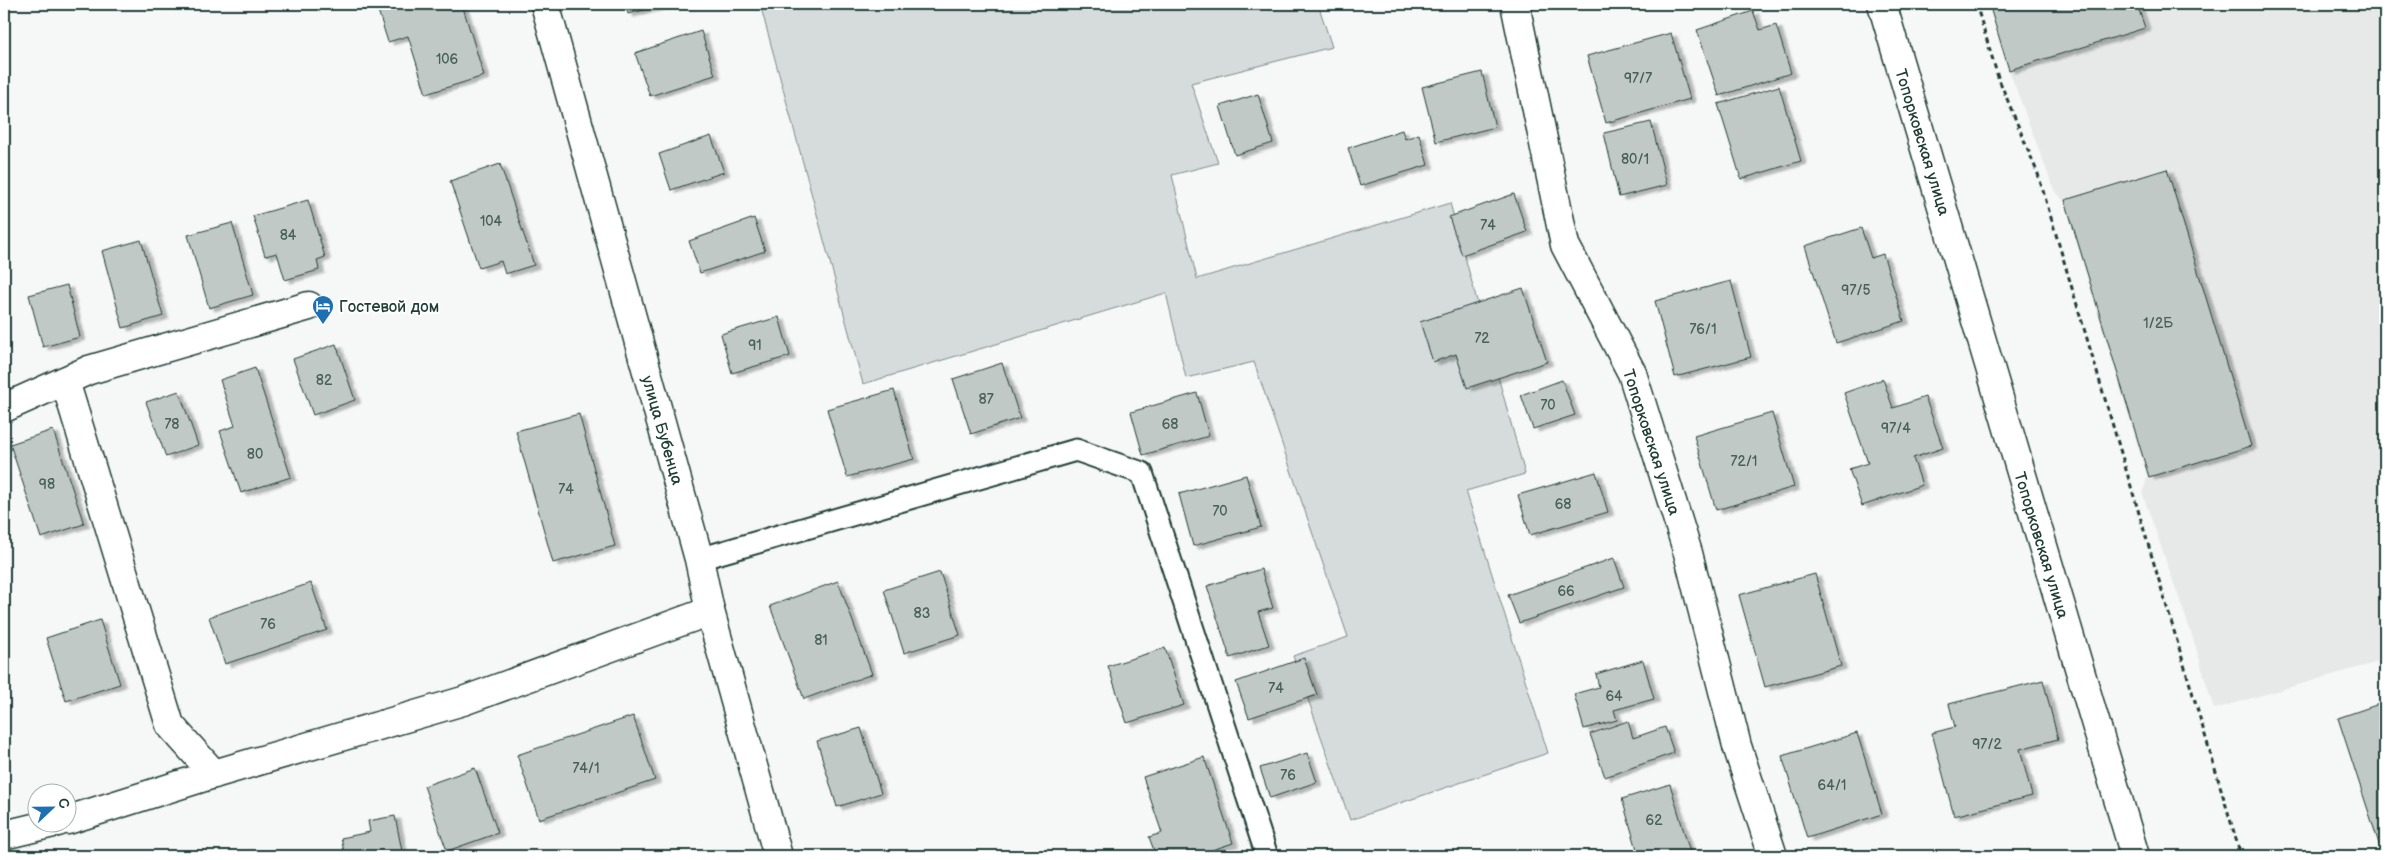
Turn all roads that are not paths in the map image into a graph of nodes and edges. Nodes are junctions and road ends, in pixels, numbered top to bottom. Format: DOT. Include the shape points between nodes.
graph roads {
  1 [pos="545,4"];
  2 [pos="1515,4"];
  3 [pos="1882,4"];
  4 [pos="310,306"];
  5 [pos="65,381"];
  6 [pos="4,408"];
  7 [pos="699,559"];
  8 [pos="710,611"];
  9 [pos="214,774"];
  10 [pos="78,817"];
  11 [pos="28,829"];
  12 [pos="4,835"];
  13 [pos="778,856"];
  14 [pos="1267,856"];
  15 [pos="1773,856"];
  16 [pos="2135,856"];
  1 -- 7 [label="street, улица Бубенца"];
  2 -- 15 [label="street, Топорковская улица" via="1566,245 1632,373 1688,553 1737,746"];
  3 -- 16 [label="street, Топорковская улица"];
  4 -- 5 [label="street" via="89,370"];
  5 -- 6 [label="street"];
  5 -- 9 [label="street" via="170,725"];
  7 -- 8 [label="street, улица Бубенца"];
  7 -- 14 [label="lane" via="1076,450 1142,473"];
  8 -- 9 [label="street" via="463,701"];
  8 -- 13 [label="street, улица Бубенца"];
  9 -- 10 [label="street"];
  11 -- 12 [label="street"];
}
